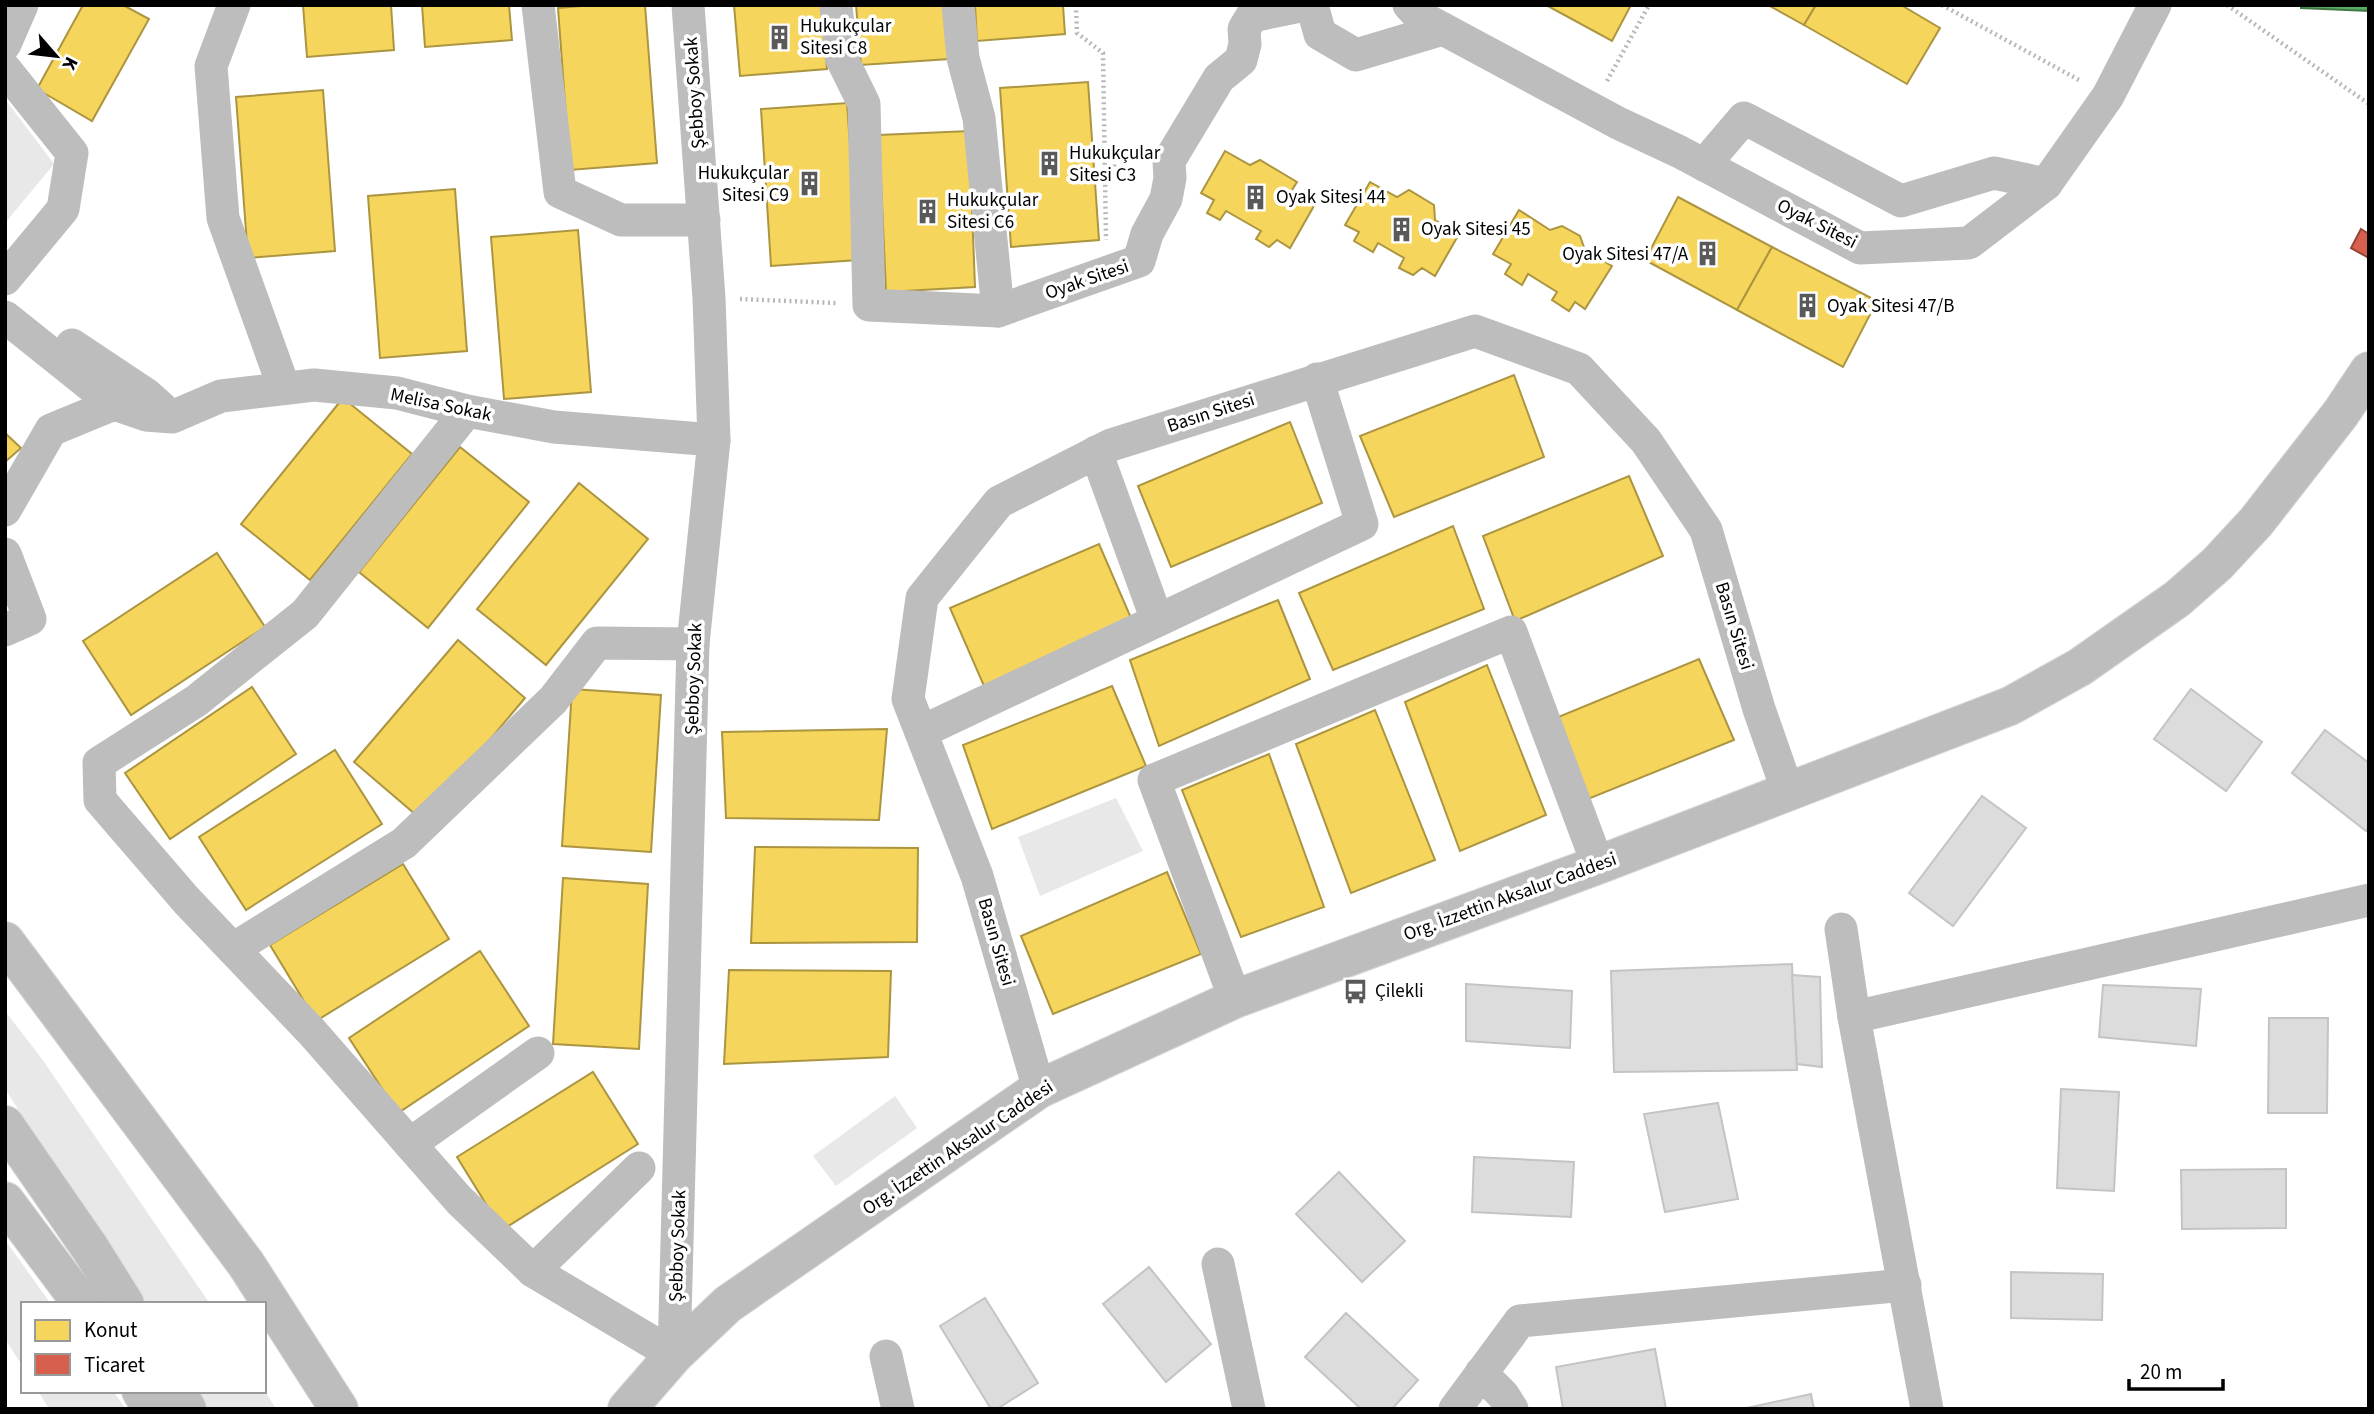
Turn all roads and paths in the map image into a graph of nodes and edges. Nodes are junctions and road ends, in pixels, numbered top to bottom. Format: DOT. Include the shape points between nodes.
graph roads {
  1 [pos="22,5"];
  2 [pos="234,5"];
  3 [pos="538,5"];
  4 [pos="688,5"];
  5 [pos="836,5"];
  6 [pos="958,5"];
  7 [pos="1076,5"];
  8 [pos="1305,5"];
  9 [pos="1312,5"];
  10 [pos="1409,5"];
  11 [pos="1649,5"];
  12 [pos="1942,5"];
  13 [pos="2155,5"];
  14 [pos="2227,5"];
  15 [pos="1241,10"];
  16 [pos="1443,29"];
  17 [pos="5,44"];
  18 [pos="5,69"];
  19 [pos="2108,96"];
  20 [pos="2369,104"];
  21 [pos="1591,108"];
  22 [pos="1132,153"];
  23 [pos="1704,165"];
  24 [pos="1107,176"];
  25 [pos="2046,184"];
  26 [pos="704,220"];
  27 [pos="1106,240"];
  28 [pos="5,279"];
  29 [pos="5,291"];
  30 [pos="709,298"];
  31 [pos="869,305"];
  32 [pos="998,311"];
  33 [pos="5,317"];
  34 [pos="2369,371"];
  35 [pos="1317,379"];
  36 [pos="284,388"];
  37 [pos="114,404"];
  38 [pos="467,411"];
  39 [pos="172,417"];
  40 [pos="714,440"];
  41 [pos="1096,452"];
  42 [pos="5,510"];
  43 [pos="5,555"];
  44 [pos="1157,620"];
  45 [pos="5,630"];
  46 [pos="693,644"];
  47 [pos="921,732"];
  48 [pos="1788,792"];
  49 [pos="1598,865"];
  50 [pos="2368,903"];
  51 [pos="1841,929"];
  52 [pos="5,941"];
  53 [pos="233,949"];
  54 [pos="1235,999"];
  55 [pos="1854,1017"];
  56 [pos="538,1053"];
  57 [pos="1039,1089"];
  58 [pos="5,1125"];
  59 [pos="410,1144"];
  60 [pos="639,1168"];
  61 [pos="5,1201"];
  62 [pos="1218,1264"];
  63 [pos="533,1271"];
  64 [pos="1905,1285"];
  65 [pos="81,1302"];
  66 [pos="124,1302"];
  67 [pos="674,1355"];
  68 [pos="886,1356"];
  69 [pos="1481,1373"];
  70 [pos="142,1393"];
  71 [pos="178,1393"];
  72 [pos="152,1409"];
  73 [pos="187,1409"];
  74 [pos="339,1409"];
  75 [pos="626,1409"];
  76 [pos="898,1409"];
  77 [pos="1249,1409"];
  78 [pos="1455,1409"];
  79 [pos="1512,1409"];
  80 [pos="1927,1409"];
  1 -- 17 [label="street"];
  2 -- 36 [label="street" via="211,66 223,218"];
  3 -- 26 [label="street" via="560,192 621,220"];
  4 -- 26 [label="street, Şebboy Sokak"];
  5 -- 31 [label="street" via="841,57 864,104"];
  6 -- 32 [label="street" via="963,58 979,118"];
  7 -- 24 [label="path" via="1077,33 1103,53"];
  8 -- 15 [label="street, Oyak Sitesi"];
  9 -- 16 [label="street" via="1320,34 1356,55"];
  10 -- 16 [label="street, Oyak Sitesi"];
  11 -- 21 [label="path"];
  12 -- 19 [label="path"];
  13 -- 19 [label="street, Oyak Sitesi"];
  14 -- 20 [label="path"];
  15 -- 32 [label="street, Oyak Sitesi" via="1245,44 1241,60 1219,78 1169,161 1166,200 1147,234 1139,261"];
  16 -- 21 [label="street, Oyak Sitesi"];
  18 -- 28 [label="street" via="72,153 63,209"];
  19 -- 25 [label="street, Oyak Sitesi"];
  21 -- 23 [label="street, Oyak Sitesi"];
  22 -- 24 [label="path" via="1114,151 1114,176"];
  23 -- 25 [label="street, Oyak Sitesi" via="1860,248 1969,243"];
  23 -- 25 [label="street" via="1744,118 1901,201 1994,173"];
  24 -- 27 [label="path"];
  26 -- 30 [label="street, Şebboy Sokak"];
  29 -- 39 [label="street"];
  30 -- 31 [label="path"];
  30 -- 40 [label="street, Şebboy Sokak"];
  31 -- 32 [label="street"];
  33 -- 37 [label="street"];
  34 -- 48 [label="main road, Org. İzzettin Aksalur Caddesi" via="2256,522 2177,599 2080,667 2010,706"];
  35 -- 41 [label="street, Basın Sitesi"];
  35 -- 44 [label="street" via="1362,524"];
  35 -- 48 [label="street, Basın Sitesi" via="1475,331 1579,369 1646,441 1706,530"];
  36 -- 38 [label="street, Melisa Sokak" via="313,385 397,393"];
  36 -- 39 [label="street, Melisa Sokak" via="221,396"];
  37 -- 39 [label="street" via="146,415"];
  37 -- 42 [label="street" via="51,429"];
  38 -- 40 [label="street, Melisa Sokak" via="554,427"];
  38 -- 53 [label="street" via="304,614 196,701 99,763 100,800"];
  40 -- 46 [label="street, Şebboy Sokak"];
  41 -- 44 [label="street"];
  41 -- 47 [label="street, Basın Sitesi" via="999,502 922,598 908,699"];
  43 -- 45 [label="street" via="30,619"];
  44 -- 47 [label="street"];
  46 -- 53 [label="street" via="597,643 553,699 404,843"];
  46 -- 67 [label="street, Şebboy Sokak"];
  47 -- 57 [label="street, Basın Sitesi" via="976,877"];
  48 -- 49 [label="main road, Org. İzzettin Aksalur Caddesi"];
  49 -- 54 [label="main road, Org. İzzettin Aksalur Caddesi"];
  49 -- 54 [label="street" via="1511,632 1154,780"];
  50 -- 55 [label="street"];
  51 -- 55 [label="street"];
  52 -- 74 [label="main road" via="246,1264"];
  53 -- 59 [label="street"];
  54 -- 57 [label="main road, Org. İzzettin Aksalur Caddesi"];
  55 -- 64 [label="street"];
  56 -- 59 [label="street"];
  57 -- 67 [label="main road, Org. İzzettin Aksalur Caddesi" via="728,1304"];
  58 -- 66 [label="main road"];
  59 -- 63 [label="street" via="459,1200"];
  60 -- 63 [label="street"];
  61 -- 65 [label="main road"];
  62 -- 77 [label="street"];
  63 -- 67 [label="street"];
  64 -- 69 [label="street" via="1520,1321"];
  64 -- 80 [label="street"];
  67 -- 75 [label="main road, Org. İzzettin Aksalur Caddesi"];
  68 -- 76 [label="street"];
  69 -- 78 [label="street"];
  69 -- 79 [label="street"];
  70 -- 72 [label="main road"];
  71 -- 73 [label="main road"];
}
